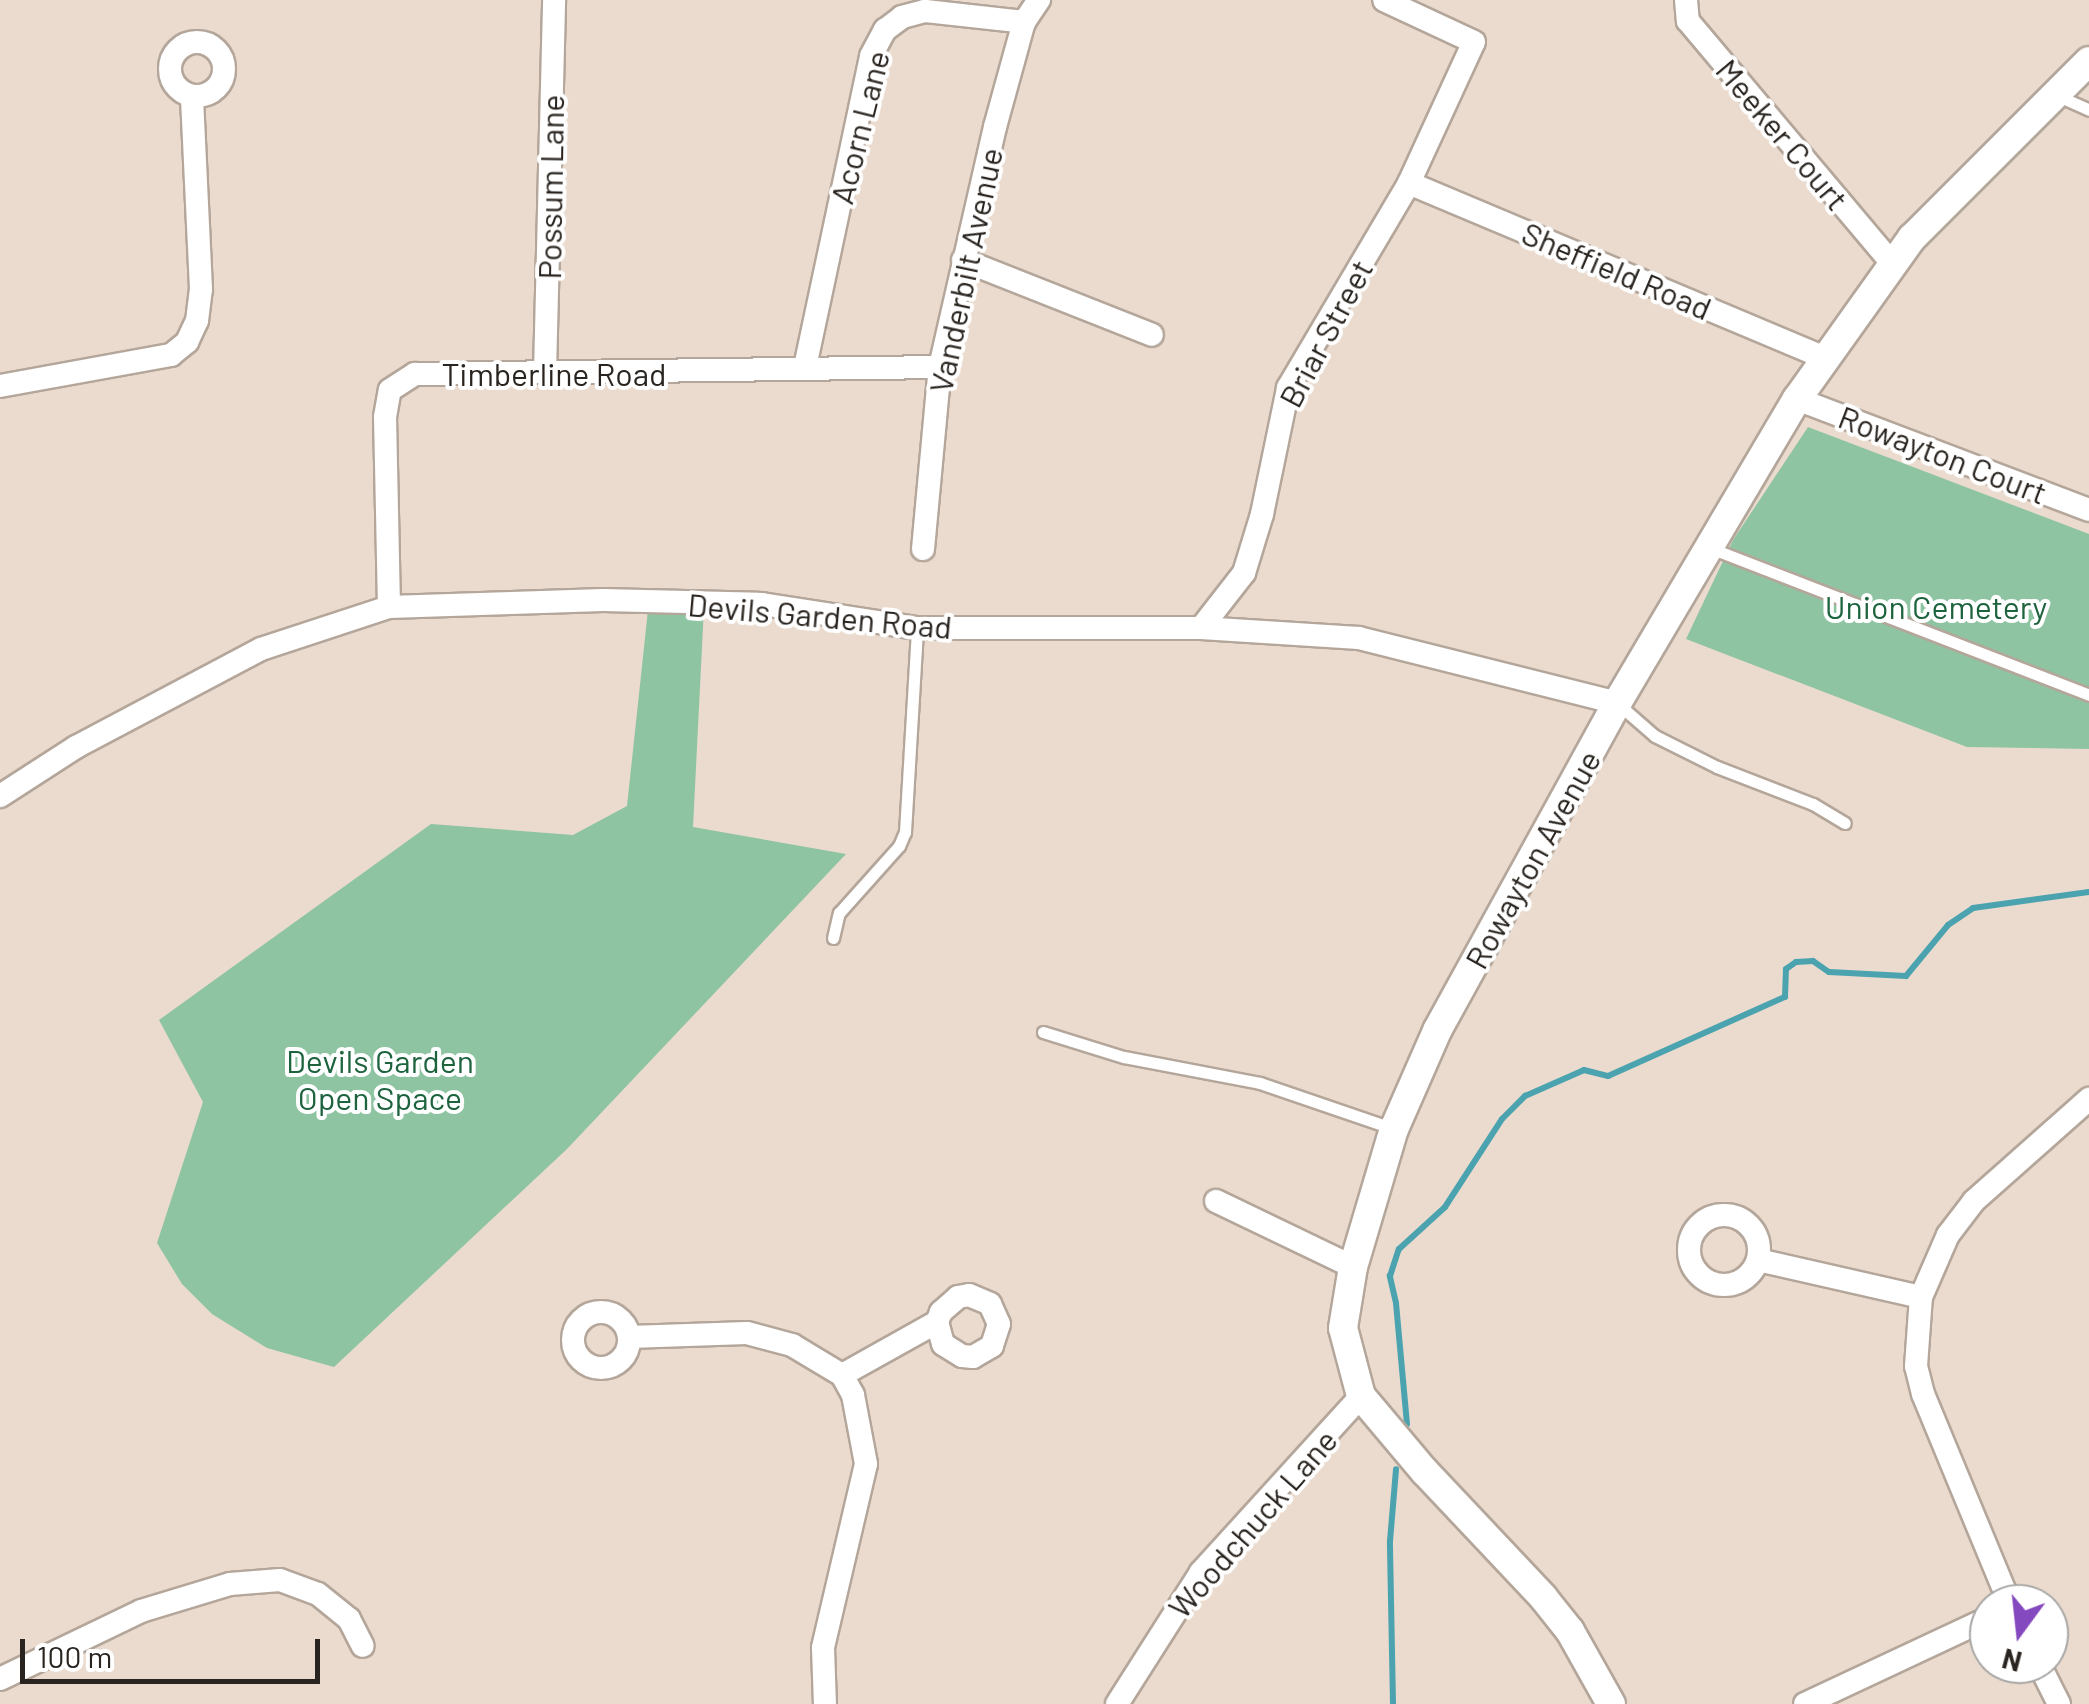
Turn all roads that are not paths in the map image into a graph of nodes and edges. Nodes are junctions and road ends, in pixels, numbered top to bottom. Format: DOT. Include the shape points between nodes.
graph roads {
  1 [pos="554,0"];
  2 [pos="1039,0"];
  3 [pos="1384,0"];
  4 [pos="1686,0"];
  5 [pos="1024,22"];
  6 [pos="2089,61"];
  7 [pos="2056,95"];
  8 [pos="192,96"];
  9 [pos="2089,110"];
  10 [pos="1409,182"];
  11 [pos="964,260"];
  12 [pos="1892,264"];
  13 [pos="1152,335"];
  14 [pos="1825,358"];
  15 [pos="804,367"];
  16 [pos="940,367"];
  17 [pos="545,373"];
  18 [pos="0,386"];
  19 [pos="1797,399"];
  20 [pos="2089,510"];
  21 [pos="1708,547"];
  22 [pos="923,549"];
  23 [pos="389,607"];
  24 [pos="917,628"];
  25 [pos="1201,628"];
  26 [pos="2089,695"];
  27 [pos="1617,703"];
  28 [pos="0,796"];
  29 [pos="1844,823"];
  30 [pos="833,938"];
  31 [pos="1044,1032"];
  32 [pos="2089,1100"];
  33 [pos="1394,1129"];
  34 [pos="1216,1201"];
  35 [pos="1758,1260"];
  36 [pos="1353,1267"];
  37 [pos="1920,1298"];
  38 [pos="937,1322"];
  39 [pos="629,1337"];
  40 [pos="842,1376"];
  41 [pos="1361,1396"];
  42 [pos="2002,1584"];
  43 [pos="1969,1627"];
  44 [pos="362,1646"];
  45 [pos="0,1680"];
  46 [pos="825,1704"];
  47 [pos="1116,1704"];
  48 [pos="1610,1704"];
  49 [pos="1805,1704"];
  1 -- 17 [label="street, Possum Lane"];
  2 -- 5 [label="street, Vanderbilt Avenue"];
  3 -- 10 [label="street, Briar Street" via="1474,42"];
  4 -- 12 [label="street, Meeker Court" via="1688,20"];
  5 -- 11 [label="street, Vanderbilt Avenue"];
  5 -- 15 [label="street, Acorn Lane" via="925,10 885,30 871,56"];
  6 -- 7 [label="street, Rowayton Avenue"];
  7 -- 9 [label="lane"];
  7 -- 12 [label="street, Rowayton Avenue"];
  8 -- 18 [label="street" via="201,289 187,342 171,356"];
  10 -- 14 [label="street, Sheffield Road"];
  10 -- 25 [label="street, Briar Street" via="1288,388 1244,573"];
  11 -- 13 [label="street"];
  11 -- 16 [label="street, Vanderbilt Avenue"];
  12 -- 14 [label="street, Rowayton Avenue"];
  14 -- 19 [label="street, Rowayton Avenue"];
  15 -- 16 [label="street, Timberline Road"];
  15 -- 17 [label="street, Timberline Road"];
  16 -- 22 [label="street, Vanderbilt Avenue"];
  17 -- 23 [label="street, Timberline Road" via="415,374 390,390"];
  19 -- 20 [label="street, Rowayton Court"];
  19 -- 21 [label="street, Rowayton Avenue"];
  21 -- 26 [label="lane"];
  21 -- 27 [label="street, Rowayton Avenue"];
  23 -- 24 [label="street, Devils Garden Road" via="603,600 762,604"];
  23 -- 28 [label="street, Devils Garden Road" via="261,649 76,747"];
  24 -- 25 [label="street, Devils Garden Road"];
  24 -- 30 [label="lane" via="905,832 840,913"];
  25 -- 27 [label="street, Devils Garden Road" via="1359,638"];
  27 -- 29 [label="lane" via="1655,736"];
  27 -- 33 [label="street, Rowayton Avenue" via="1438,1029"];
  31 -- 33 [label="lane" via="1124,1057 1260,1083"];
  32 -- 37 [label="street" via="1974,1201 1948,1235"];
  33 -- 36 [label="street, Rowayton Avenue"];
  34 -- 36 [label="street"];
  35 -- 37 [label="street"];
  36 -- 41 [label="street, Rowayton Avenue" via="1343,1328"];
  37 -- 42 [label="street" via="1916,1366 1922,1394"];
  38 -- 40 [label="street"];
  39 -- 40 [label="street" via="747,1333 792,1346"];
  40 -- 46 [label="street" via="853,1395 866,1464 823,1648"];
  41 -- 47 [label="street, Woodchuck Lane" via="1202,1572"];
  41 -- 48 [label="street, Rowayton Avenue" via="1544,1596"];
  43 -- 49 [label="street"];
  44 -- 45 [label="street" via="349,1619 318,1594 280,1580 230,1584 141,1611"];
}
